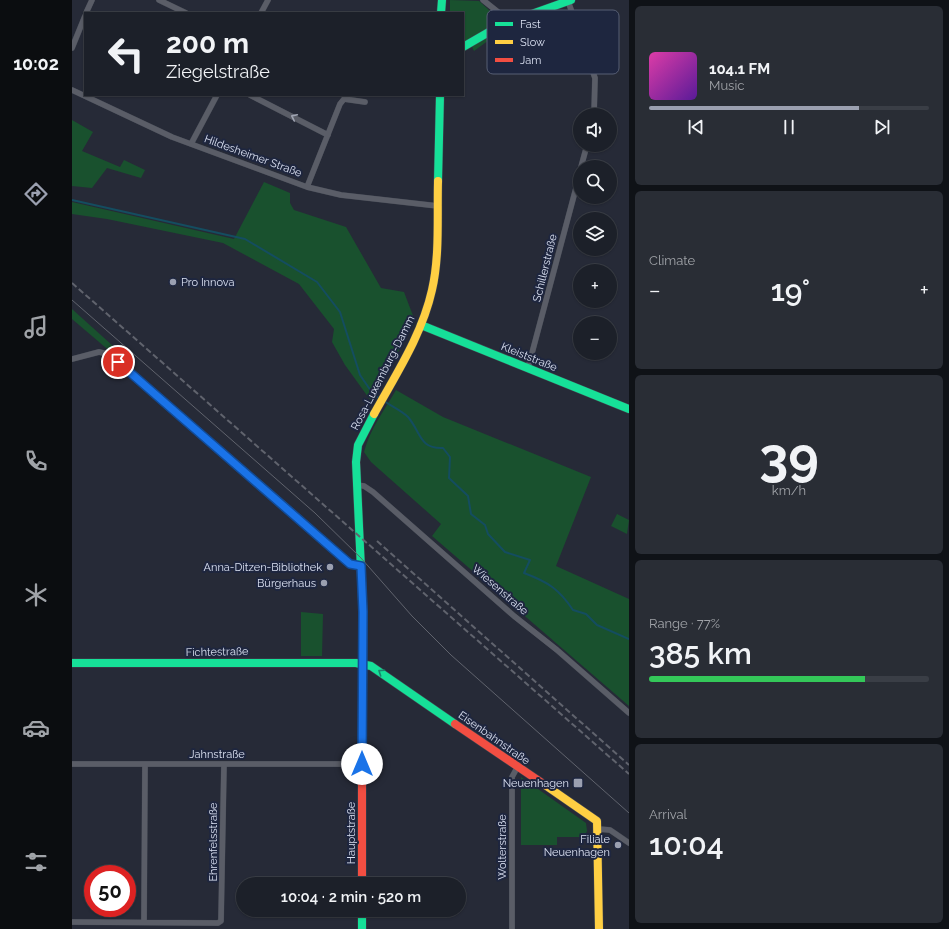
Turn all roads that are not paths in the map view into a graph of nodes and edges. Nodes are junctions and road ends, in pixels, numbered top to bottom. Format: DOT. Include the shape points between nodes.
graph roads {
  1 [pos="92,0"];
  2 [pos="159,0"];
  3 [pos="268,0"];
  4 [pos="442,0"];
  5 [pos="483,0"];
  6 [pos="569,1"];
  7 [pos="496,10"];
  8 [pos="543,10"];
  9 [pos="86,12"];
  10 [pos="184,12"];
  11 [pos="262,12"];
  12 [pos="441,12"];
  13 [pos="84,18"];
  14 [pos="487,32"];
  15 [pos="464,46"];
  16 [pos="72,48"];
  17 [pos="594,74"];
  18 [pos="72,90"];
  19 [pos="84,95"];
  20 [pos="85,96"];
  21 [pos="216,96"];
  22 [pos="252,96"];
  23 [pos="440,96"];
  24 [pos="364,102"];
  25 [pos="594,108"];
  26 [pos="328,135"];
  27 [pos="191,144"];
  28 [pos="307,187"];
  29 [pos="573,199"];
  30 [pos="438,206"];
  31 [pos="421,325"];
  32 [pos="72,359"];
  33 [pos="528,368"];
  34 [pos="629,409"];
  35 [pos="356,485"];
  36 [pos="361,566"];
  37 [pos="72,663"];
  38 [pos="362,664"];
  39 [pos="629,713"];
  40 [pos="72,764"];
  41 [pos="145,764"];
  42 [pos="224,764"];
  43 [pos="362,764"];
  44 [pos="518,766"];
  45 [pos="598,829"];
  46 [pos="629,843"];
  47 [pos="362,877"];
  48 [pos="362,917"];
  49 [pos="72,922"];
  50 [pos="144,922"];
  51 [pos="362,929"];
  52 [pos="512,929"];
  53 [pos="599,929"];
  1 -- 9 [label="street"];
  2 -- 10 [label="street"];
  3 -- 11 [label="street"];
  4 -- 12 [label="main road"];
  5 -- 7 [label="street"];
  6 -- 8 [label="main road"];
  13 -- 16 [label="street"];
  14 -- 15 [label="main road"];
  17 -- 25 [label="street"];
  18 -- 19 [label="street, Hildesheimer Straße"];
  20 -- 27 [label="street, Hildesheimer Straße"];
  21 -- 27 [label="street"];
  26 -- 22 [label="street, one-way"];
  23 -- 30 [label="main road, Rosa-Luxemburg-Damm"];
  24 -- 26 [label="street" via="344,100"];
  26 -- 28 [label="street"];
  27 -- 28 [label="street, Hildesheimer Straße"];
  28 -- 30 [label="street, Hildesheimer Straße" via="341,195"];
  29 -- 33 [label="street, Schillerstraße"];
  30 -- 31 [label="main road, Rosa-Luxemburg-Damm" via="435,280"];
  31 -- 33 [label="main road, Kleiststraße"];
  31 -- 35 [label="main road, Rosa-Luxemburg-Damm" via="358,445"];
  32 -- 36 [label="street" via="99,352 108,354 350,564"];
  33 -- 34 [label="main road, Kleiststraße"];
  35 -- 36 [label="main road, Rosa-Luxemburg-Damm"];
  35 -- 39 [label="street, Wiesenstraße" via="364,486 373,492"];
  36 -- 38 [label="main road, Hauptstraße"];
  37 -- 38 [label="main road, Fichtestraße"];
  38 -- 43 [label="main road, Hauptstraße"];
  44 -- 38 [label="main road, Eisenbahnstraße, one-way" via="371,666"];
  40 -- 41 [label="street, Jahnstraße"];
  41 -- 42 [label="street, Jahnstraße"];
  41 -- 50 [label="street"];
  42 -- 43 [label="street, Jahnstraße"];
  42 -- 50 [label="street, Ehrenfelsstraße" via="221,921"];
  43 -- 47 [label="main road, Hauptstraße"];
  44 -- 45 [label="main road, Eisenbahnstraße" via="596,821"];
  44 -- 52 [label="street, Wolterstraße" via="512,777"];
  45 -- 46 [label="street" via="610,830"];
  45 -- 53 [label="main road"];
  48 -- 51 [label="main road"];
  49 -- 50 [label="street"];
}
